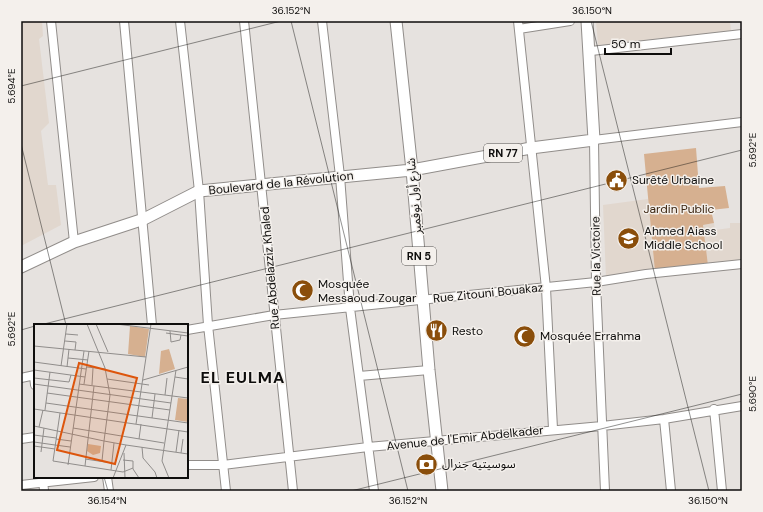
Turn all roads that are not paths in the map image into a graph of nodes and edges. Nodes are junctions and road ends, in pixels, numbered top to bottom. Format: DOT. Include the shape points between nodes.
graph roads {
  1 [pos="51,21"];
  2 [pos="124,21"];
  3 [pos="180,21"];
  4 [pos="244,21"];
  5 [pos="322,21"];
  6 [pos="396,21"];
  7 [pos="570,21"];
  8 [pos="587,21"];
  9 [pos="519,25"];
  10 [pos="742,34"];
  11 [pos="590,51"];
  12 [pos="742,122"];
  13 [pos="594,140"];
  14 [pos="531,148"];
  15 [pos="412,170"];
  16 [pos="340,176"];
  17 [pos="262,184"];
  18 [pos="199,191"];
  19 [pos="144,219"];
  20 [pos="74,242"];
  21 [pos="742,264"];
  22 [pos="21,267"];
  23 [pos="596,282"];
  24 [pos="546,288"];
  25 [pos="423,300"];
  26 [pos="350,308"];
  27 [pos="274,315"];
  28 [pos="152,324"];
  29 [pos="208,325"];
  30 [pos="188,330"];
  31 [pos="429,370"];
  32 [pos="34,376"];
  33 [pos="359,376"];
  34 [pos="21,378"];
  35 [pos="742,406"];
  36 [pos="714,409"];
  37 [pos="664,419"];
  38 [pos="602,426"];
  39 [pos="553,429"];
  40 [pos="34,438"];
  41 [pos="21,439"];
  42 [pos="436,441"];
  43 [pos="368,447"];
  44 [pos="289,457"];
  45 [pos="223,464"];
  46 [pos="188,465"];
  47 [pos="87,478"];
  48 [pos="107,478"];
  49 [pos="21,484"];
  50 [pos="44,484"];
  51 [pos="109,491"];
  52 [pos="226,491"];
  53 [pos="293,491"];
  54 [pos="374,491"];
  55 [pos="442,491"];
  56 [pos="605,491"];
  57 [pos="671,491"];
  58 [pos="722,491"];
  1 -- 20 [label="street"];
  2 -- 19 [label="street"];
  3 -- 18 [label="street"];
  4 -- 17 [label="street, Rue Abdelazziz Khaled"];
  5 -- 16 [label="street"];
  6 -- 15 [label="main road, شارع أول نوفمبر / RN 5"];
  7 -- 9 [label="street"];
  8 -- 11 [label="main road, Rue la Victoire"];
  9 -- 14 [label="street"];
  10 -- 11 [label="street"];
  11 -- 13 [label="main road, Rue la Victoire"];
  12 -- 13 [label="street"];
  13 -- 14 [label="main road, RN 77"];
  13 -- 23 [label="street, Rue la Victoire"];
  14 -- 15 [label="main road, RN 77"];
  14 -- 24 [label="street"];
  15 -- 16 [label="main road, Boulevard de la Révolution"];
  15 -- 25 [label="main road, شارع أول نوفمبر / RN 5"];
  16 -- 17 [label="main road, Boulevard de la Révolution"];
  16 -- 26 [label="street"];
  17 -- 18 [label="main road, Boulevard de la Révolution"];
  17 -- 27 [label="street, Rue Abdelazziz Khaled"];
  18 -- 19 [label="main road, Boulevard de la Révolution"];
  18 -- 29 [label="street"];
  19 -- 20 [label="main road, Boulevard de la Révolution"];
  19 -- 28 [label="street"];
  20 -- 22 [label="main road, Boulevard de la Révolution"];
  21 -- 23 [label="street, Rue Zitouni Bouakaz"];
  23 -- 24 [label="street, Rue Zitouni Bouakaz"];
  23 -- 38 [label="street, Rue la Victoire"];
  24 -- 25 [label="street, Rue Zitouni Bouakaz"];
  24 -- 39 [label="street"];
  25 -- 26 [label="street, Rue Zitouni Bouakaz"];
  25 -- 31 [label="main road, شارع أول نوفمبر / RN 5"];
  26 -- 27 [label="street, Rue Zitouni Bouakaz"];
  26 -- 33 [label="street"];
  27 -- 29 [label="street, Rue Zitouni Bouakaz"];
  27 -- 44 [label="street, Rue Abdelazziz Khaled"];
  29 -- 30 [label="street, Rue Zitouni Bouakaz"];
  29 -- 45 [label="street"];
  31 -- 33 [label="street"];
  31 -- 42 [label="main road, شارع أول نوفمبر / RN 5"];
  32 -- 34 [label="street"];
  33 -- 43 [label="street"];
  35 -- 36 [label="street, Avenue de l'Emir Abdelkader"];
  36 -- 37 [label="street, Avenue de l'Emir Abdelkader"];
  36 -- 58 [label="street"];
  37 -- 38 [label="street, Avenue de l'Emir Abdelkader"];
  37 -- 57 [label="street"];
  38 -- 39 [label="street, Avenue de l'Emir Abdelkader"];
  38 -- 56 [label="street, Rue la Victoire"];
  39 -- 42 [label="street, Avenue de l'Emir Abdelkader"];
  40 -- 41 [label="street"];
  42 -- 43 [label="street, Avenue de l'Emir Abdelkader"];
  42 -- 55 [label="main road, شارع أول نوفمبر / RN 5"];
  43 -- 44 [label="street, Avenue de l'Emir Abdelkader"];
  43 -- 54 [label="street"];
  44 -- 45 [label="street, Avenue de l'Emir Abdelkader"];
  44 -- 53 [label="street, Rue Abdelazziz Khaled"];
  45 -- 46 [label="street, Avenue de l'Emir Abdelkader"];
  45 -- 52 [label="street"];
  47 -- 50 [label="street"];
  48 -- 51 [label="street"];
  49 -- 50 [label="street"];
}
